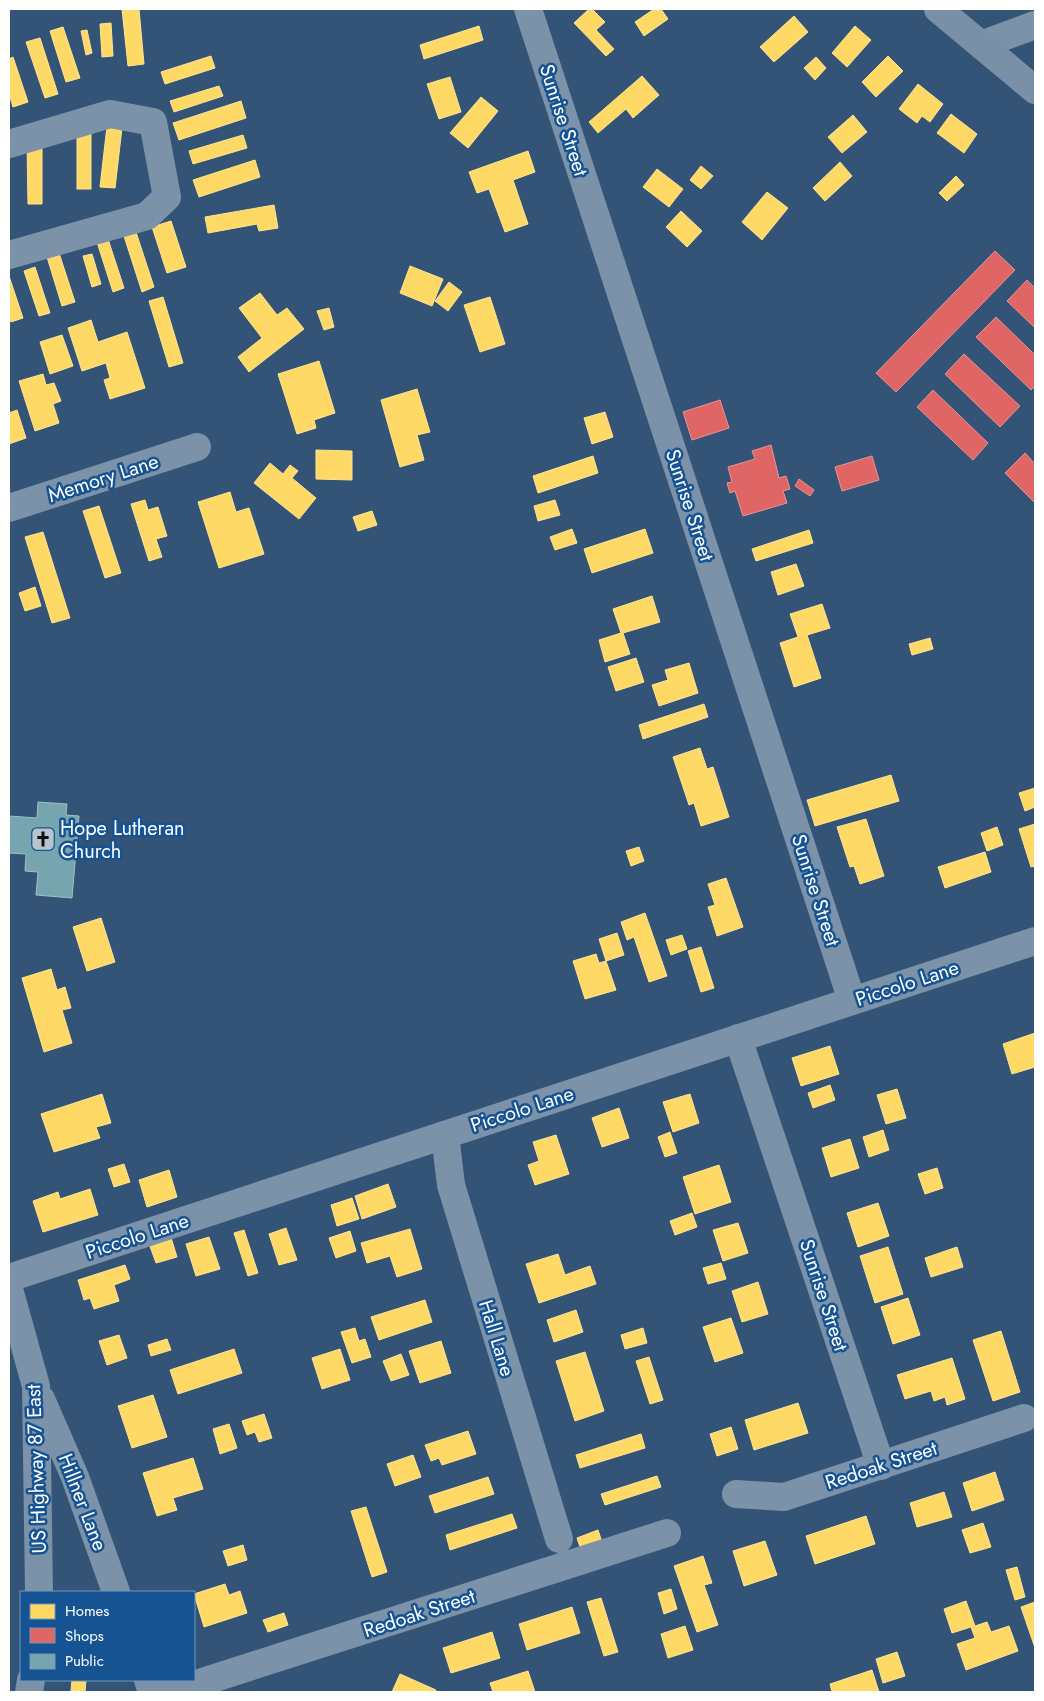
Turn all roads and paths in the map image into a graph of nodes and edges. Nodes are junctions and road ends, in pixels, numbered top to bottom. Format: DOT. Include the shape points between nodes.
graph roads {
  1 [pos="528,9"];
  2 [pos="938,9"];
  3 [pos="1035,26"];
  4 [pos="981,45"];
  5 [pos="1035,90"];
  6 [pos="9,144"];
  7 [pos="9,255"];
  8 [pos="198,447"];
  9 [pos="9,508"];
  10 [pos="1035,941"];
  11 [pos="852,1001"];
  12 [pos="738,1038"];
  13 [pos="445,1135"];
  14 [pos="9,1278"];
  15 [pos="9,1289"];
  16 [pos="36,1386"];
  17 [pos="1024,1418"];
  18 [pos="880,1466"];
  19 [pos="736,1494"];
  20 [pos="667,1533"];
  21 [pos="559,1539"];
  22 [pos="39,1591"];
  23 [pos="116,1591"];
  24 [pos="171,1692"];
  1 -- 11 [label="street, Sunrise Street"];
  2 -- 4 [label="main road"];
  3 -- 4 [label="street"];
  4 -- 5 [label="main road"];
  6 -- 7 [label="street" via="110,114 153,122 167,197 147,216"];
  8 -- 9 [label="street, Memory Lane"];
  10 -- 11 [label="street, Piccolo Lane"];
  11 -- 12 [label="street, Piccolo Lane"];
  12 -- 13 [label="street, Piccolo Lane"];
  12 -- 18 [label="street, Sunrise Street"];
  13 -- 14 [label="street, Piccolo Lane"];
  13 -- 21 [label="street, Hall Lane" via="451,1185"];
  15 -- 16 [label="street, US Highway 87 East"];
  16 -- 22 [label="street, US Highway 87 East"];
  16 -- 23 [label="street, Hillner Lane" via="75,1477"];
  17 -- 18 [label="street, Redoak Street"];
  18 -- 19 [label="street, Redoak Street" via="784,1497"];
  20 -- 24 [label="street, Redoak Street"];
}
